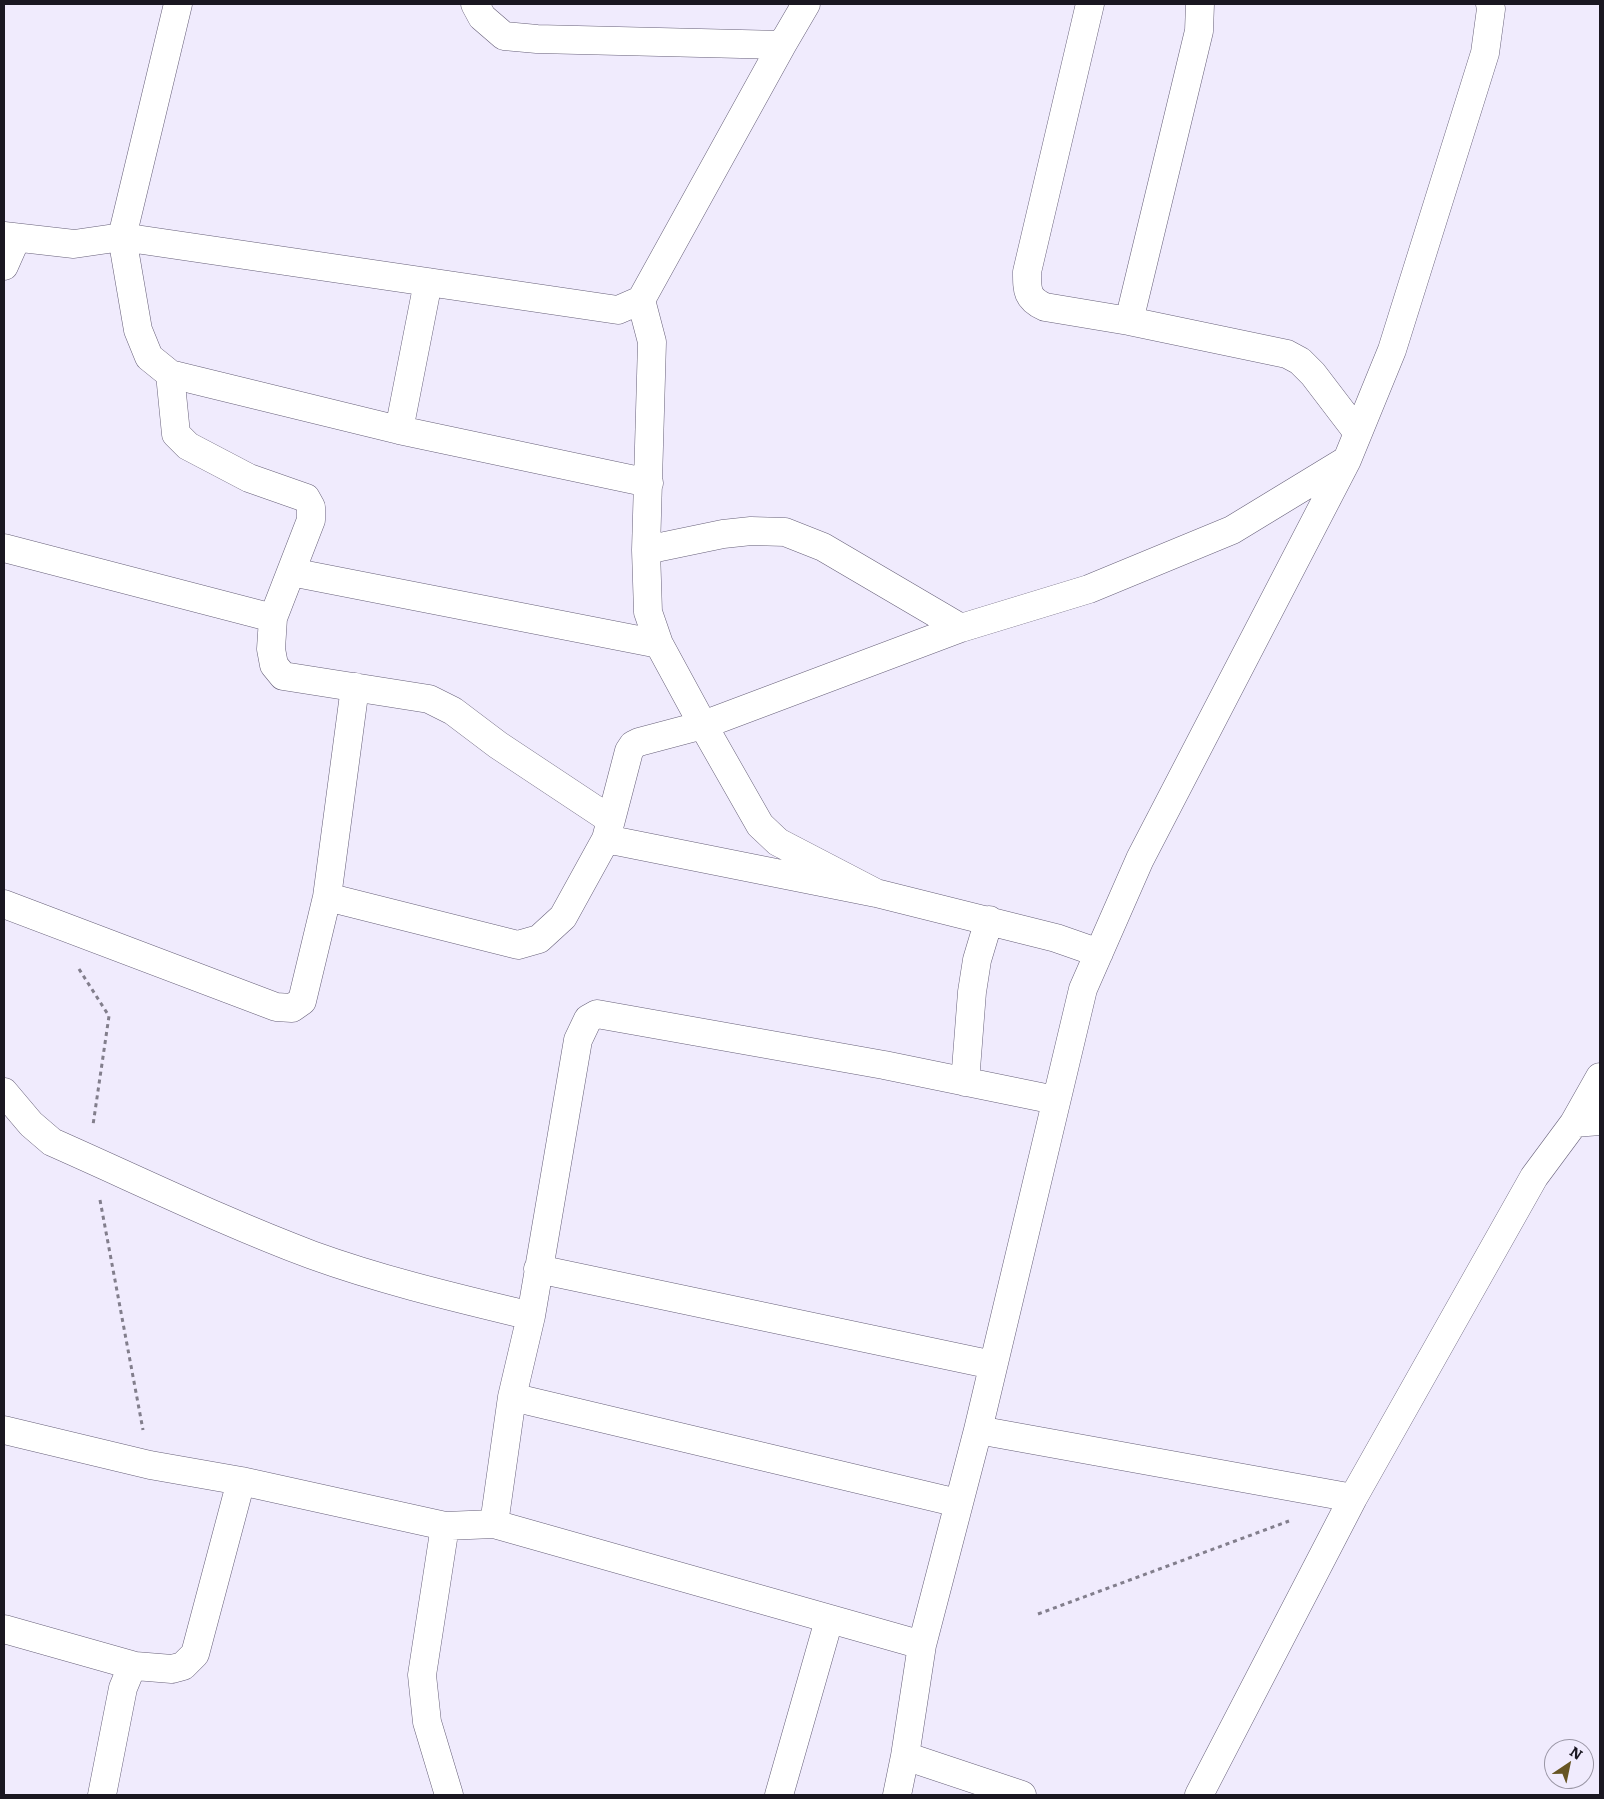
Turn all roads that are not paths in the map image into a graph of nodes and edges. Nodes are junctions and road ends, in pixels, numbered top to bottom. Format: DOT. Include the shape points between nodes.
graph roads {
  1 [pos="178,4"];
  2 [pos="475,4"];
  3 [pos="806,4"];
  4 [pos="1090,4"];
  5 [pos="1200,4"];
  6 [pos="1490,4"];
  7 [pos="782,45"];
  8 [pos="10,237"];
  9 [pos="122,237"];
  10 [pos="4,266"];
  11 [pos="428,282"];
  12 [pos="642,300"];
  13 [pos="1129,321"];
  14 [pos="170,374"];
  15 [pos="399,430"];
  16 [pos="1358,433"];
  17 [pos="1347,460"];
  18 [pos="649,483"];
  19 [pos="4,548"];
  20 [pos="646,550"];
  21 [pos="291,572"];
  22 [pos="273,618"];
  23 [pos="961,628"];
  24 [pos="659,644"];
  25 [pos="355,687"];
  26 [pos="703,725"];
  27 [pos="609,829"];
  28 [pos="876,893"];
  29 [pos="327,897"];
  30 [pos="4,904"];
  31 [pos="989,920"];
  32 [pos="1099,953"];
  33 [pos="1600,1077"];
  34 [pos="965,1082"];
  35 [pos="4,1092"];
  36 [pos="1055,1100"];
  37 [pos="1587,1122"];
  38 [pos="538,1270"];
  39 [pos="531,1316"];
  40 [pos="993,1365"];
  41 [pos="512,1396"];
  42 [pos="4,1430"];
  43 [pos="978,1430"];
  44 [pos="242,1481"];
  45 [pos="1353,1498"];
  46 [pos="958,1503"];
  47 [pos="494,1524"];
  48 [pos="445,1526"];
  49 [pos="829,1620"];
  50 [pos="4,1629"];
  51 [pos="922,1645"];
  52 [pos="135,1666"];
  53 [pos="905,1756"];
  54 [pos="102,1795"];
  55 [pos="449,1795"];
  56 [pos="779,1795"];
  57 [pos="897,1795"];
  58 [pos="1022,1795"];
  59 [pos="1199,1795"];
  1 -- 9 [label="street"];
  2 -- 7 [label="street" via="482,18 504,36"];
  3 -- 7 [label="street"];
  4 -- 13 [label="street" via="1027,272 1027,290 1035,303 1045,308"];
  5 -- 13 [label="street" via="1199,31"];
  6 -- 16 [label="street" via="1485,53 1392,350"];
  7 -- 12 [label="street"];
  8 -- 9 [label="street" via="74,244"];
  8 -- 10 [label="street"];
  9 -- 11 [label="street"];
  9 -- 14 [label="street" via="138,330 149,357"];
  11 -- 12 [label="street" via="618,310"];
  11 -- 15 [label="street"];
  12 -- 18 [label="street" via="652,342"];
  13 -- 16 [label="street" via="1286,354 1300,361 1313,374"];
  14 -- 15 [label="street"];
  14 -- 21 [label="street" via="176,434 181,440 249,478 306,498 311,507 311,520"];
  15 -- 18 [label="street"];
  16 -- 17 [label="street"];
  17 -- 23 [label="street" via="1232,530 1089,589"];
  17 -- 32 [label="street" via="1140,859"];
  18 -- 20 [label="street"];
  19 -- 22 [label="street"];
  20 -- 23 [label="street" via="723,534 785,532 823,547"];
  20 -- 24 [label="street" via="648,612"];
  21 -- 22 [label="street"];
  21 -- 24 [label="street"];
  22 -- 25 [label="street" via="271,649 274,665 283,676"];
  23 -- 26 [label="street"];
  24 -- 26 [label="street"];
  25 -- 27 [label="street" via="429,699 453,711"];
  25 -- 29 [label="street"];
  26 -- 27 [label="street" via="633,745"];
  26 -- 28 [label="street" via="767,833 778,842"];
  27 -- 28 [label="street"];
  27 -- 29 [label="street" via="563,917 539,939 518,945"];
  28 -- 31 [label="street"];
  29 -- 30 [label="street" via="302,1001 292,1008 276,1007"];
  31 -- 32 [label="street"];
  31 -- 34 [label="street" via="972,992"];
  32 -- 36 [label="street" via="1083,989"];
  33 -- 37 [label="street"];
  34 -- 36 [label="street"];
  34 -- 38 [label="street" via="597,1014 588,1019 578,1040"];
  35 -- 39 [label="street" via="31,1124 52,1142 266,1237 404,1285"];
  36 -- 40 [label="street"];
  37 -- 45 [label="street" via="1534,1177"];
  38 -- 39 [label="street"];
  38 -- 40 [label="street"];
  39 -- 41 [label="street"];
  40 -- 43 [label="street"];
  41 -- 46 [label="street"];
  41 -- 47 [label="street"];
  42 -- 44 [label="street" via="150,1465"];
  43 -- 45 [label="street"];
  43 -- 46 [label="street"];
  44 -- 48 [label="street"];
  44 -- 52 [label="street" via="195,1654 183,1666 172,1669"];
  45 -- 59 [label="street"];
  46 -- 51 [label="street"];
  47 -- 48 [label="street"];
  47 -- 49 [label="street"];
  48 -- 55 [label="street" via="422,1675 427,1722"];
  49 -- 51 [label="street"];
  49 -- 56 [label="street"];
  50 -- 52 [label="street"];
  51 -- 53 [label="street"];
  52 -- 54 [label="street" via="123,1688"];
  53 -- 57 [label="street"];
  53 -- 58 [label="street"];
}
